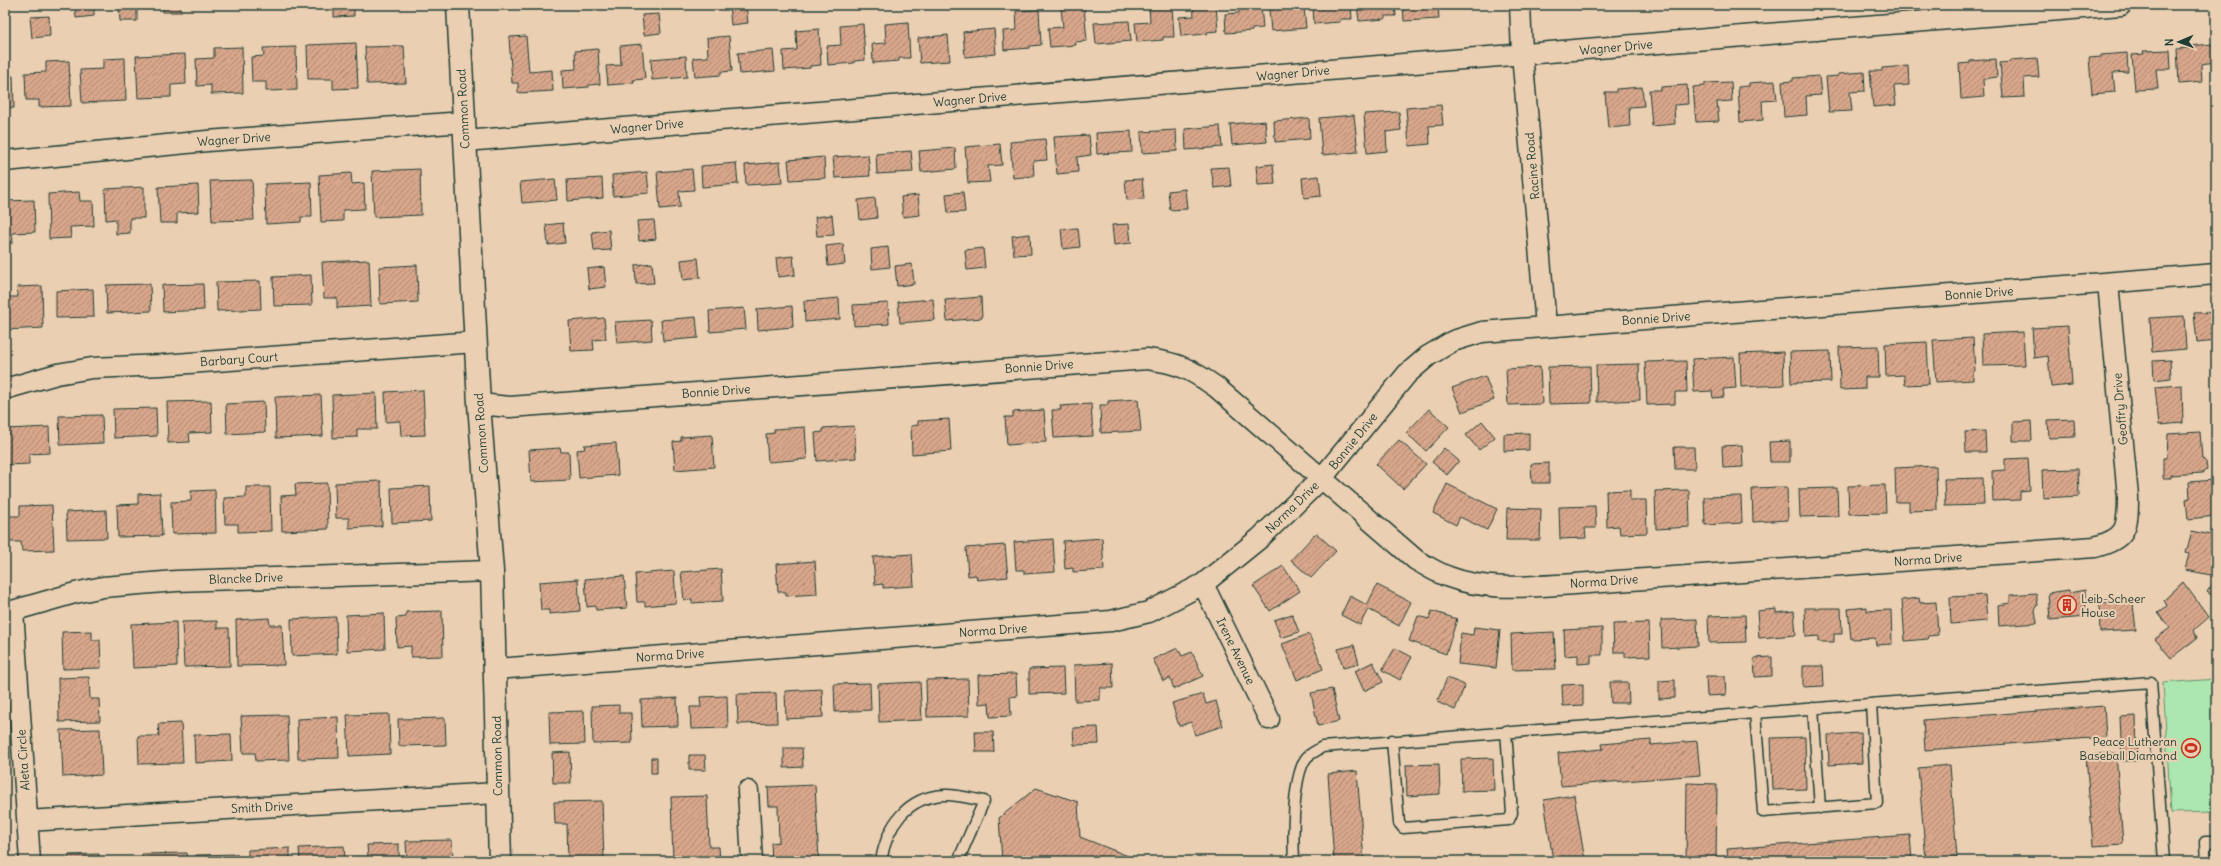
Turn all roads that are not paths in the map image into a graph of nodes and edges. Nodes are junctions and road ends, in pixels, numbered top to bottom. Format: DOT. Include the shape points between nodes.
graph roads {
  1 [pos="458,5"];
  2 [pos="1520,5"];
  3 [pos="2121,5"];
  4 [pos="1522,54"];
  5 [pos="464,131"];
  6 [pos="5,160"];
  7 [pos="2216,274"];
  8 [pos="2108,283"];
  9 [pos="1546,326"];
  10 [pos="475,342"];
  11 [pos="5,389"];
  12 [pos="479,404"];
  13 [pos="1322,478"];
  14 [pos="2123,534"];
  15 [pos="492,571"];
  16 [pos="1202,584"];
  17 [pos="9,612"];
  18 [pos="496,669"];
  19 [pos="1871,704"];
  20 [pos="1813,708"];
  21 [pos="1755,712"];
  22 [pos="1269,719"];
  23 [pos="1506,732"];
  24 [pos="1392,740"];
  25 [pos="748,791"];
  26 [pos="497,793"];
  27 [pos="1820,808"];
  28 [pos="27,821"];
  29 [pos="2216,842"];
  30 [pos="30,861"];
  31 [pos="500,861"];
  32 [pos="752,861"];
  33 [pos="882,861"];
  34 [pos="958,861"];
  35 [pos="1294,861"];
  36 [pos="2164,861"];
  37 [pos="2206,861"];
  1 -- 5 [label="street, Common Road"];
  2 -- 4 [label="street, Racine Road"];
  3 -- 4 [label="street, Wagner Drive"];
  4 -- 5 [label="street, Wagner Drive"];
  4 -- 9 [label="street, Racine Road"];
  5 -- 6 [label="street, Wagner Drive" via="207,141"];
  5 -- 10 [label="street, Common Road"];
  7 -- 8 [label="street, Bonnie Drive"];
  8 -- 9 [label="street, Bonnie Drive"];
  8 -- 14 [label="street, Geoffry Drive" via="2128,497 2128,520"];
  9 -- 13 [label="street, Bonnie Drive" via="1482,332 1453,341 1428,356 1407,374"];
  10 -- 11 [label="street, Barbary Court" via="92,368 57,374"];
  10 -- 12 [label="street, Common Road"];
  12 -- 13 [label="street, Bonnie Drive" via="510,407 1147,359 1172,362 1194,372 1216,387"];
  12 -- 15 [label="street, Common Road"];
  13 -- 14 [label="street, Norma Drive" via="1422,564 1450,578 1499,586 1583,583 2095,547 2108,544"];
  13 -- 16 [label="street, Norma Drive" via="1260,538"];
  15 -- 17 [label="street, Blancke Drive" via="176,580 103,587"];
  15 -- 18 [label="street, Common Road"];
  16 -- 18 [label="street, Norma Drive" via="1149,612 1111,621"];
  16 -- 22 [label="street, Irene Avenue"];
  17 -- 28 [label="street, Aleta Circle"];
  18 -- 26 [label="street, Common Road"];
  19 -- 20 [label="lane"];
  19 -- 27 [label="lane" via="1877,803"];
  19 -- 36 [label="lane" via="2151,682"];
  20 -- 21 [label="lane"];
  20 -- 27 [label="lane"];
  21 -- 23 [label="lane"];
  21 -- 27 [label="lane" via="1763,812"];
  23 -- 24 [label="lane"];
  23 -- 24 [label="lane" via="1512,813 1509,820 1403,828 1399,824"];
  24 -- 35 [label="lane" via="1322,747 1307,758 1300,776 1294,808"];
  25 -- 32 [label="street"];
  26 -- 28 [label="street, Smith Drive"];
  26 -- 31 [label="street, Common Road"];
  28 -- 30 [label="street, Aleta Circle"];
  29 -- 37 [label="lane" via="2205,842"];
  33 -- 34 [label="lane" via="883,849 901,814 929,797 946,795 984,801"];
}
